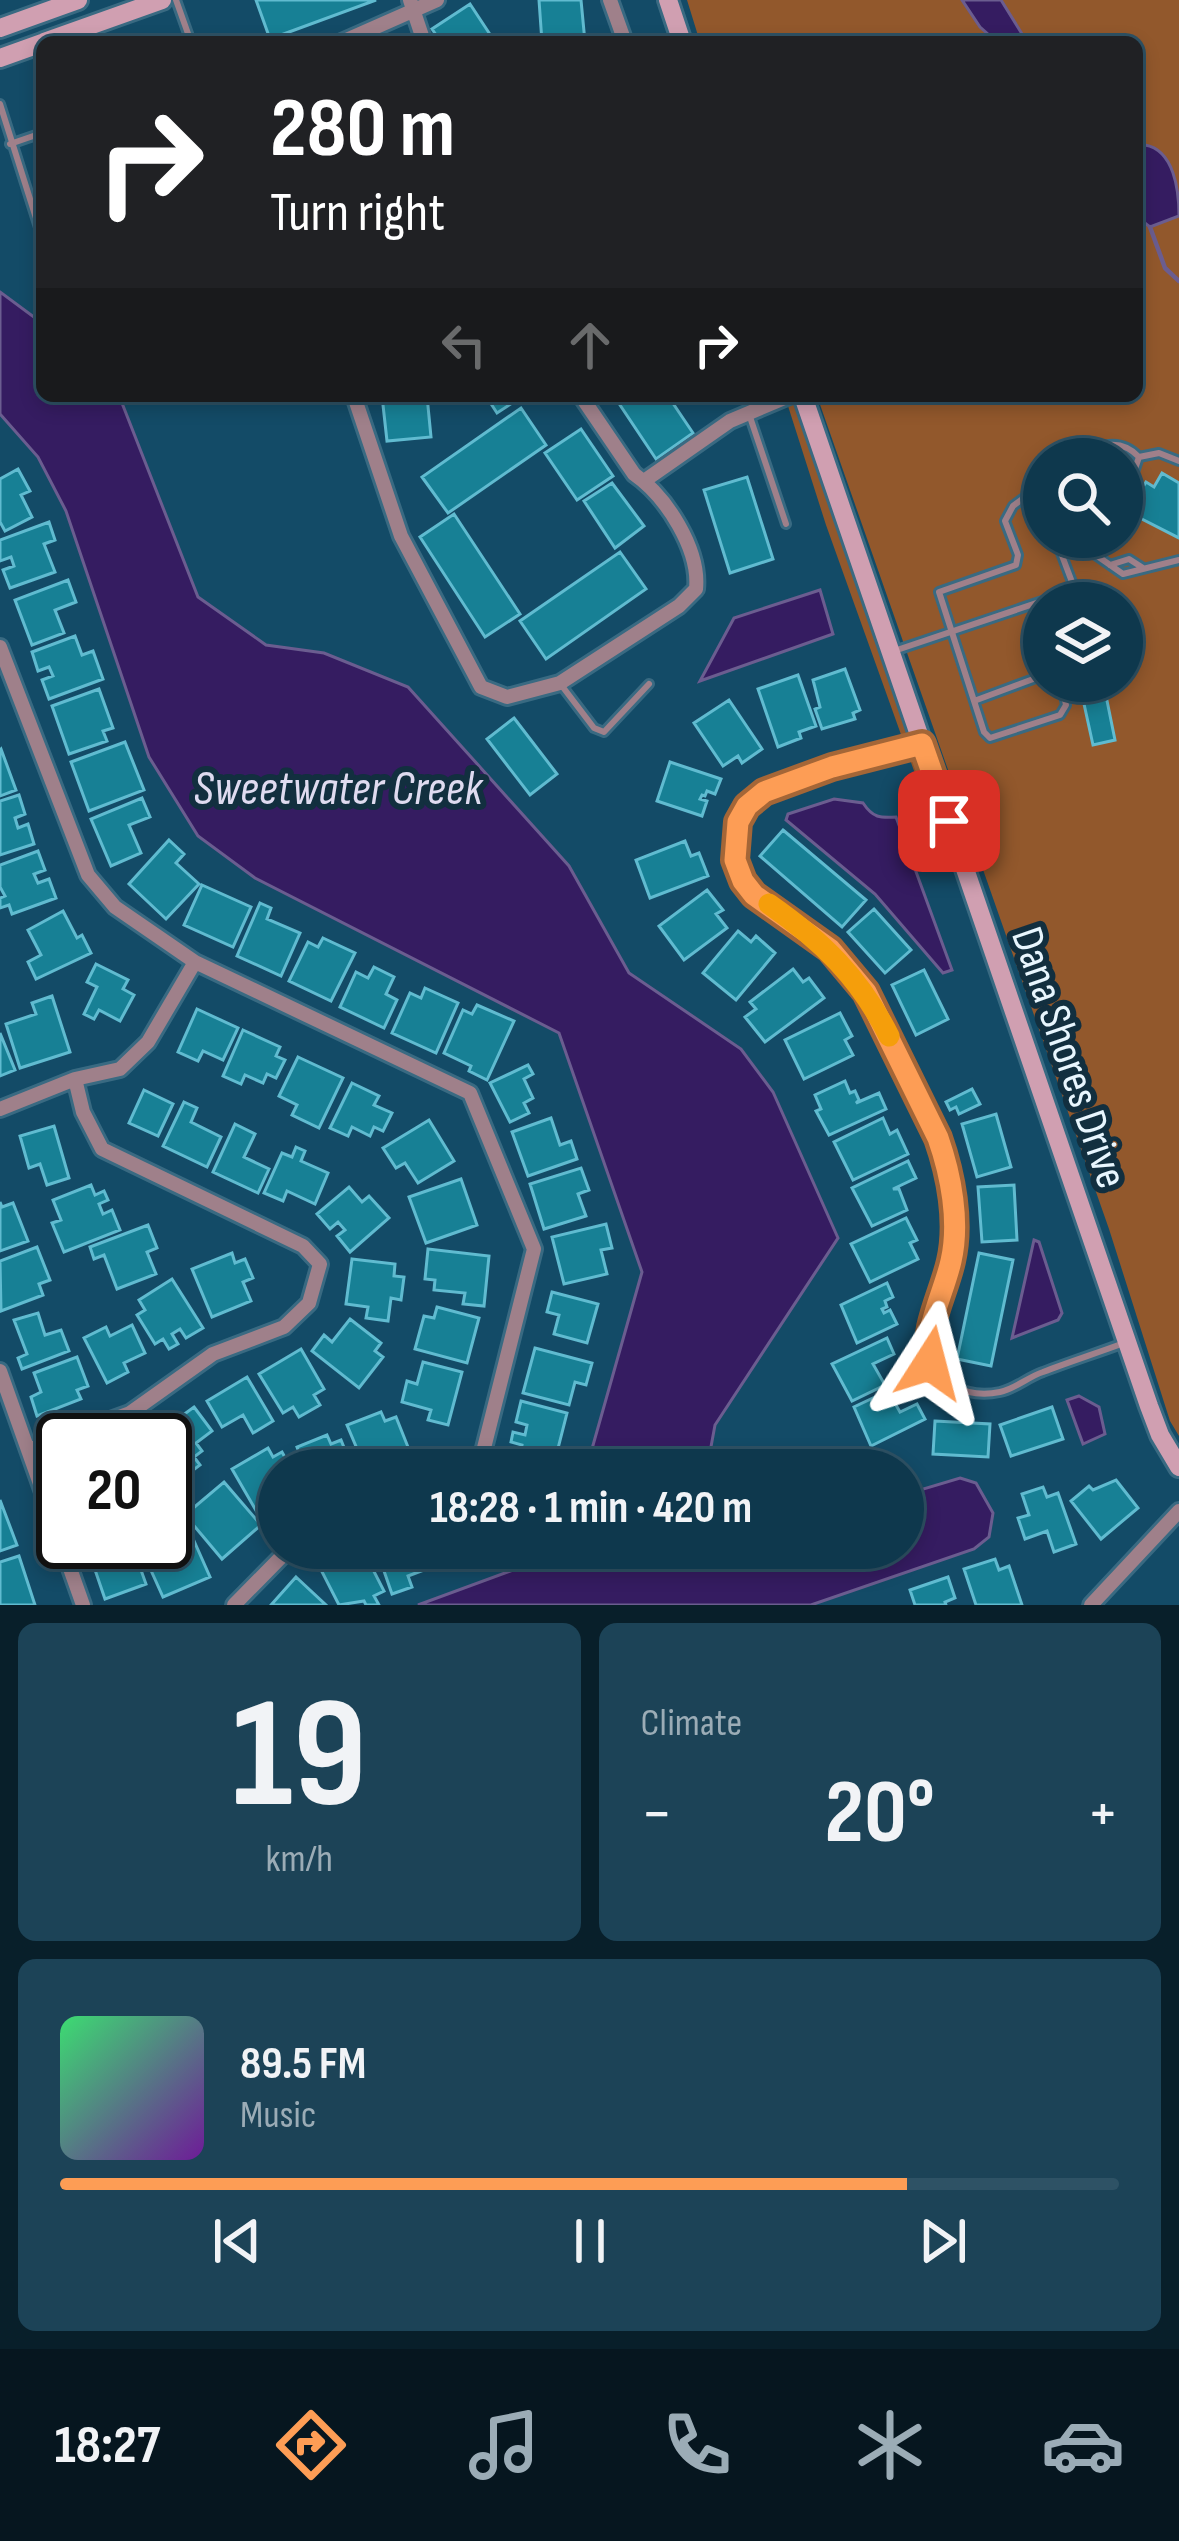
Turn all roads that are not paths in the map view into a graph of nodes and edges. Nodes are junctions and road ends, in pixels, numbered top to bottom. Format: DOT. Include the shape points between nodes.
graph roads {
  1 [pos="77,0"];
  2 [pos="162,0"];
  3 [pos="176,0"];
  4 [pos="437,0"];
  5 [pos="610,0"];
  6 [pos="668,0"];
  7 [pos="412,6"];
  8 [pos="0,28"];
  9 [pos="60,36"];
  10 [pos="189,36"];
  11 [pos="354,36"];
  12 [pos="422,36"];
  13 [pos="623,36"];
  14 [pos="678,36"];
  15 [pos="36,45"];
  16 [pos="0,58"];
  17 [pos="0,104"];
  18 [pos="36,135"];
  19 [pos="10,144"];
  20 [pos="36,220"];
  21 [pos="356,402"];
  22 [pos="585,402"];
  23 [pos="749,402"];
  24 [pos="776,402"];
  25 [pos="805,402"];
  26 [pos="751,413"];
  27 [pos="1143,456"];
  28 [pos="1179,461"];
  29 [pos="644,481"];
  30 [pos="1023,499"];
  31 [pos="786,524"];
  32 [pos="1100,558"];
  33 [pos="1179,560"];
  34 [pos="1111,565"];
  35 [pos="1143,568"];
  36 [pos="1023,609"];
  37 [pos="952,633"];
  38 [pos="0,647"];
  39 [pos="891,652"];
  40 [pos="560,683"];
  41 [pos="1023,683"];
  42 [pos="649,684"];
  43 [pos="974,701"];
  44 [pos="1065,702"];
  45 [pos="922,744"];
  46 [pos="195,962"];
  47 [pos="75,1079"];
  48 [pos="0,1109"];
  49 [pos="1127,1342"];
  50 [pos="0,1371"];
  51 [pos="484,1449"];
  52 [pos="28,1450"];
  53 [pos="1179,1467"];
  54 [pos="1179,1511"];
  55 [pos="269,1569"];
  56 [pos="83,1605"];
  57 [pos="234,1605"];
  58 [pos="1091,1605"];
  1 -- 8 [label="street"];
  2 -- 9 [label="street"];
  3 -- 10 [label="lane"];
  4 -- 7 [label="street"];
  5 -- 13 [label="street"];
  6 -- 14 [label="street"];
  7 -- 11 [label="street"];
  7 -- 12 [label="street"];
  15 -- 16 [label="street"];
  17 -- 19 [label="lane"];
  18 -- 19 [label="lane"];
  19 -- 20 [label="lane"];
  21 -- 40 [label="street" via="401,536 482,687 507,697"];
  22 -- 29 [label="street"];
  23 -- 26 [label="street"];
  24 -- 26 [label="street"];
  25 -- 39 [label="street, Dana Shores Drive"];
  26 -- 29 [label="street"];
  26 -- 31 [label="lane"];
  27 -- 28 [label="lane"];
  29 -- 40 [label="street" via="695,555 696,589"];
  30 -- 37 [label="lane" via="1005,520 1016,565 939,592"];
  32 -- 34 [label="lane"];
  33 -- 35 [label="lane"];
  34 -- 35 [label="lane" via="1129,559"];
  34 -- 35 [label="lane" via="1123,574"];
  36 -- 37 [label="lane"];
  37 -- 39 [label="lane"];
  37 -- 43 [label="lane"];
  38 -- 46 [label="street" via="88,874 115,907"];
  39 -- 45 [label="street, Dana Shores Drive"];
  40 -- 42 [label="lane" via="598,732 610,729"];
  41 -- 43 [label="lane"];
  43 -- 44 [label="lane" via="990,738 1060,715"];
  45 -- 49 [label="street, Dana Shores Drive"];
  45 -- 49 [label="lane" via="764,792 738,822 735,860 754,895 830,949 866,992 938,1138 955,1222 927,1349 940,1377 958,1390 1003,1392"];
  46 -- 47 [label="street" via="148,1042 120,1069"];
  46 -- 51 [label="street" via="470,1093 534,1249"];
  47 -- 48 [label="street"];
  47 -- 52 [label="street" via="102,1149 303,1246 320,1264 309,1303 284,1327 213,1354 130,1413"];
  49 -- 53 [label="street, Dana Shores Drive"];
  50 -- 52 [label="street"];
  52 -- 56 [label="street"];
  54 -- 58 [label="street"];
  55 -- 57 [label="street"];
}
